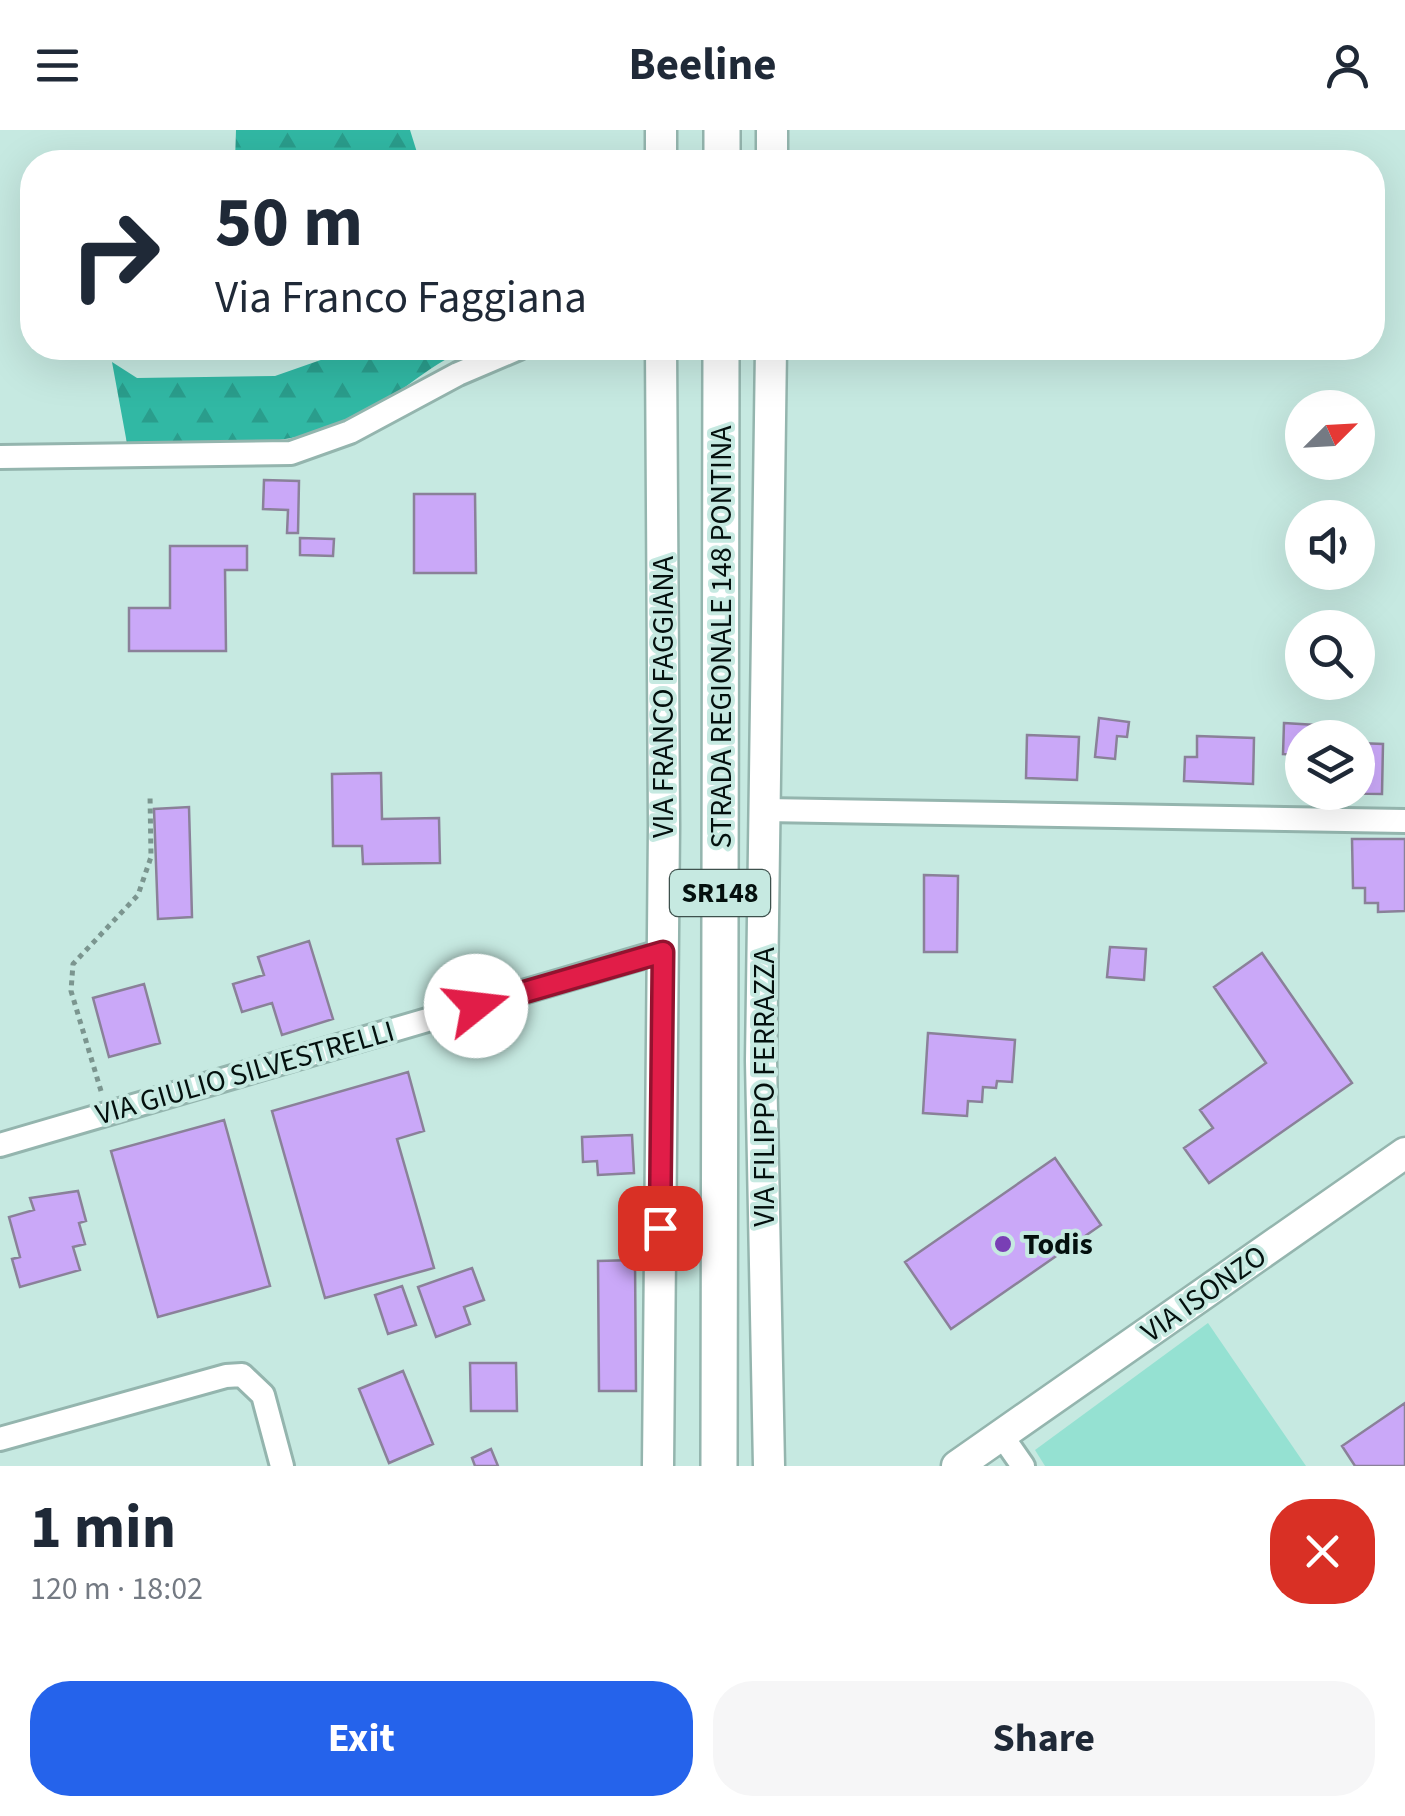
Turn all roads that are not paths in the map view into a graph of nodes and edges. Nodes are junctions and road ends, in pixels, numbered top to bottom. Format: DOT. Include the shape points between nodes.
graph roads {
  1 [pos="492,360"];
  2 [pos="661,360"];
  3 [pos="722,360"];
  4 [pos="771,360"];
  5 [pos="0,457"];
  6 [pos="765,810"];
  7 [pos="1405,821"];
  8 [pos="663,952"];
  9 [pos="0,1145"];
  10 [pos="1405,1153"];
  11 [pos="1002,1436"];
  12 [pos="0,1439"];
  13 [pos="719,1453"];
  14 [pos="770,1463"];
  15 [pos="282,1466"];
  16 [pos="658,1466"];
  17 [pos="956,1466"];
  18 [pos="972,1466"];
  19 [pos="1022,1466"];
  1 -- 5 [label="street" via="350,432 290,453"];
  2 -- 8 [label="street, VIA FRANCO FAGGIANA"];
  3 -- 13 [label="main road, STRADA REGIONALE 148 PONTINA / SR148"];
  4 -- 6 [label="street, VIA FILIPPO FERRAZZA"];
  6 -- 7 [label="street"];
  6 -- 14 [label="street, VIA FILIPPO FERRAZZA"];
  8 -- 9 [label="street, VIA GIULIO SILVESTRELLI"];
  8 -- 16 [label="street, VIA FRANCO FAGGIANA"];
  10 -- 11 [label="street, VIA ISONZO"];
  11 -- 17 [label="street"];
  11 -- 18 [label="street"];
  11 -- 19 [label="street"];
  12 -- 15 [label="street" via="242,1376 263,1395"];
}
